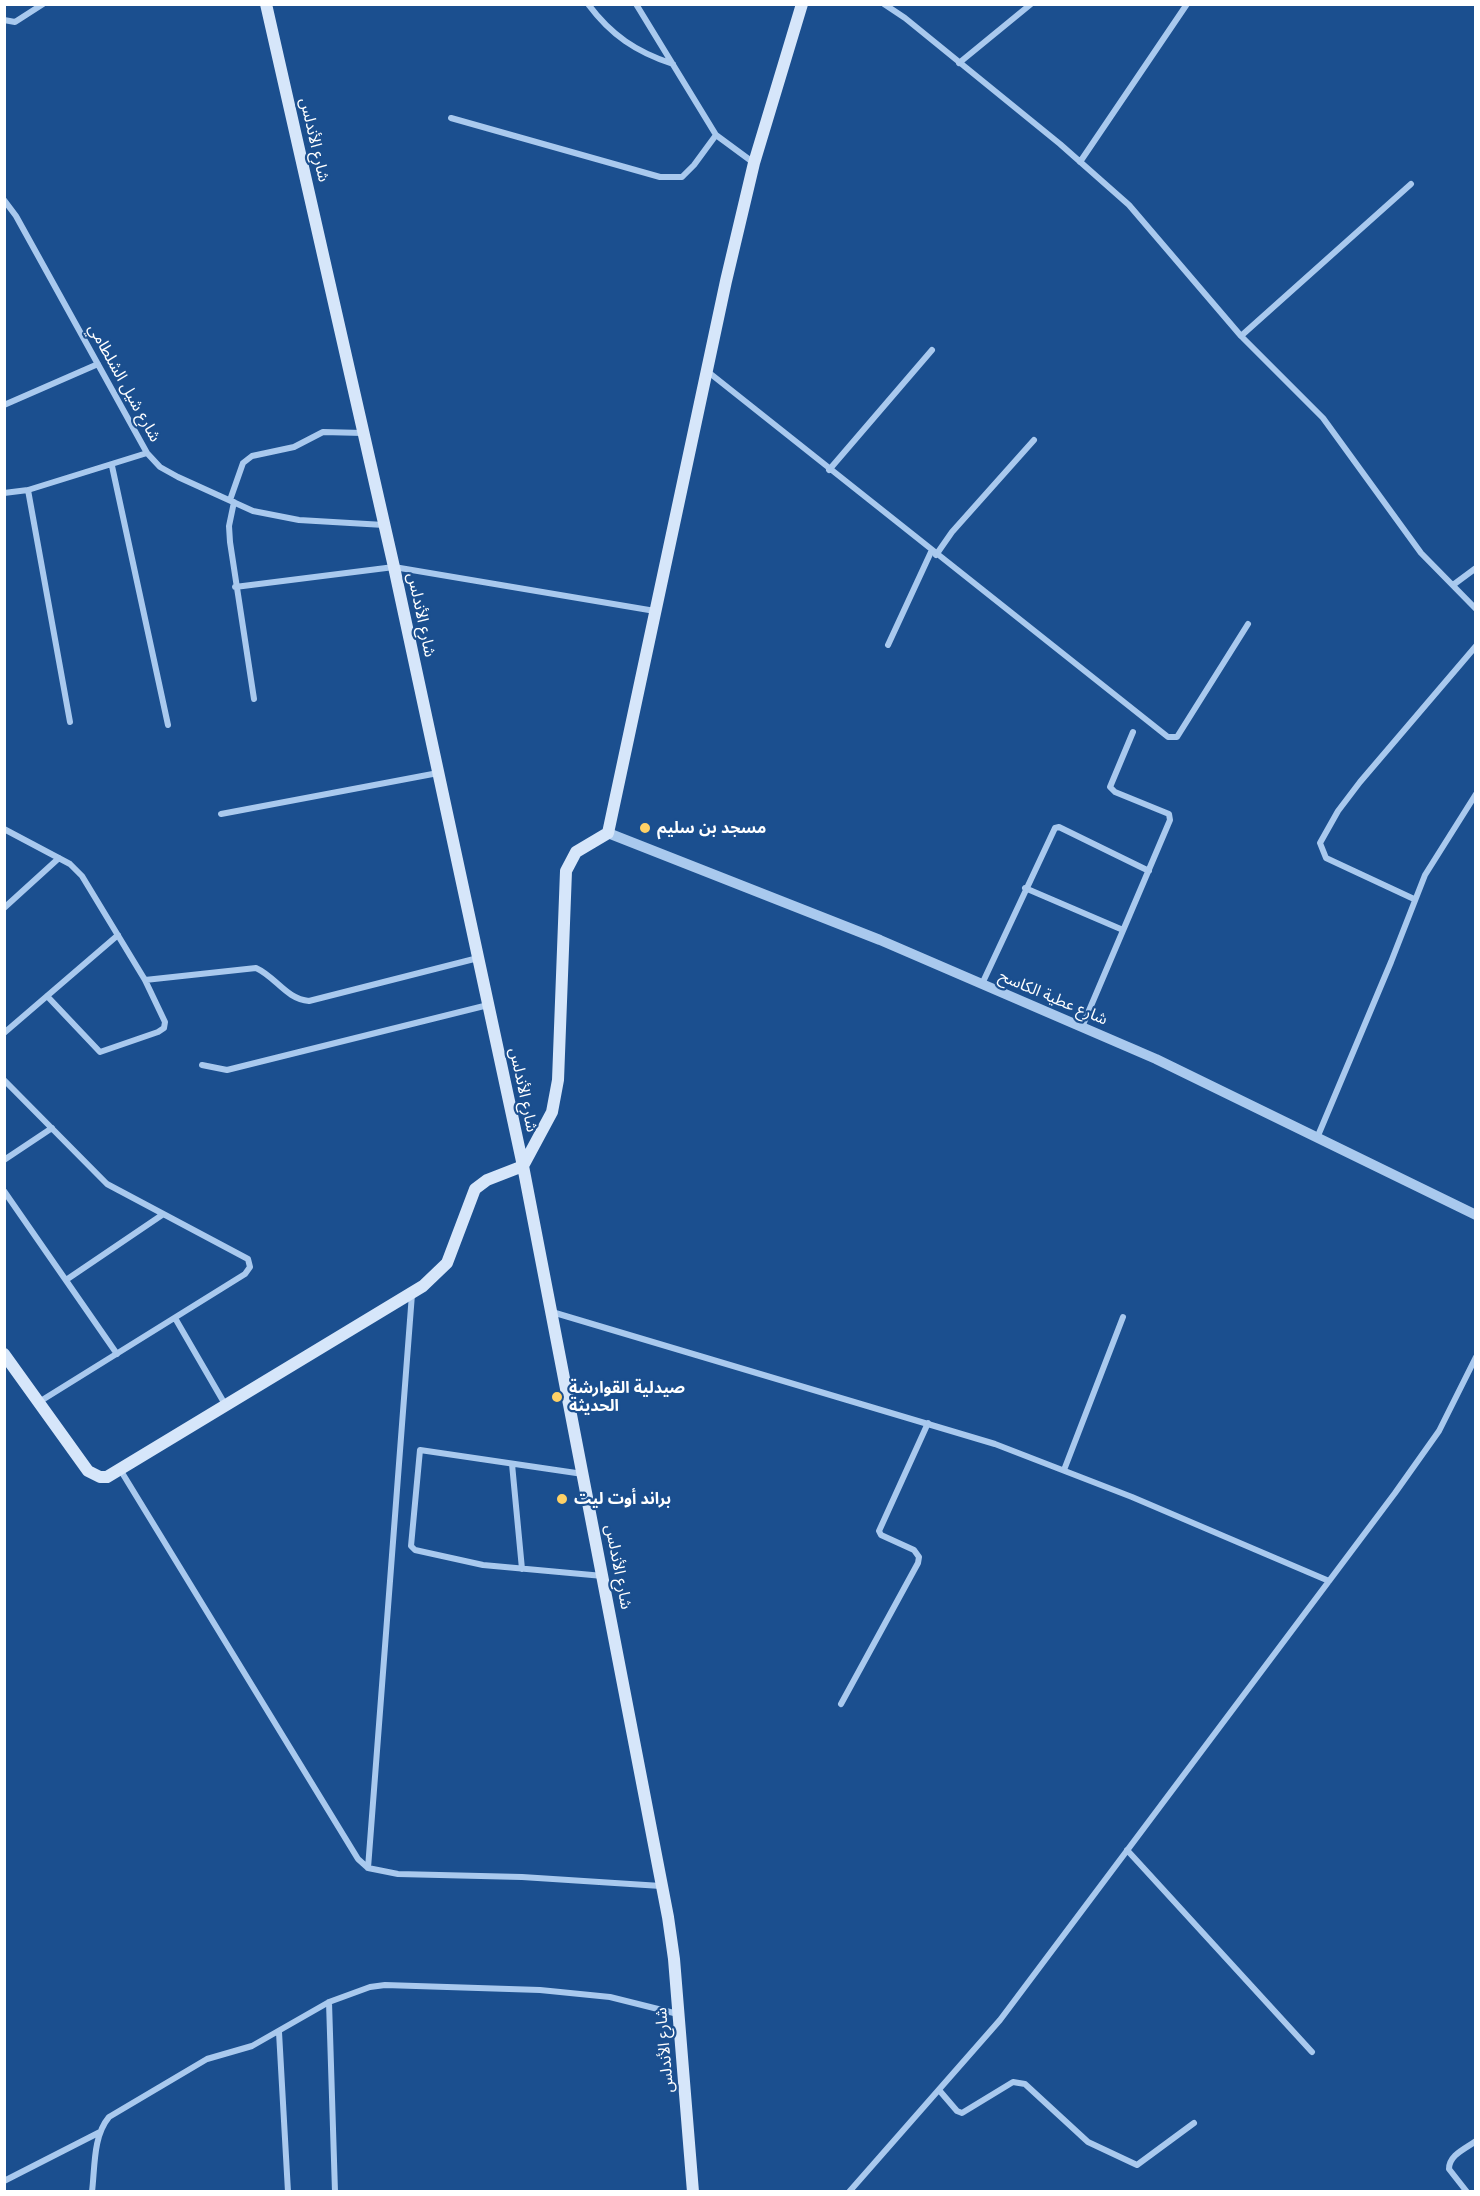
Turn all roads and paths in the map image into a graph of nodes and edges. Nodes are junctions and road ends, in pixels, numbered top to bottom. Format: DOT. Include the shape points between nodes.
graph roads {
  1 [pos="43,4"];
  2 [pos="266,4"];
  3 [pos="588,4"];
  4 [pos="636,4"];
  5 [pos="802,4"];
  6 [pos="884,4"];
  7 [pos="1031,4"];
  8 [pos="1187,4"];
  9 [pos="4,20"];
  10 [pos="959,63"];
  11 [pos="673,64"];
  12 [pos="451,118"];
  13 [pos="716,135"];
  14 [pos="1080,162"];
  15 [pos="754,163"];
  16 [pos="1411,184"];
  17 [pos="4,200"];
  18 [pos="1241,336"];
  19 [pos="933,350"];
  20 [pos="98,364"];
  21 [pos="707,371"];
  22 [pos="4,405"];
  23 [pos="363,433"];
  24 [pos="1034,440"];
  25 [pos="147,453"];
  26 [pos="112,466"];
  27 [pos="829,470"];
  28 [pos="28,490"];
  29 [pos="4,493"];
  30 [pos="232,501"];
  31 [pos="384,525"];
  32 [pos="934,553"];
  33 [pos="394,567"];
  34 [pos="1476,568"];
  35 [pos="1453,585"];
  36 [pos="235,587"];
  37 [pos="1476,609"];
  38 [pos="655,611"];
  39 [pos="1248,624"];
  40 [pos="888,645"];
  41 [pos="1476,646"];
  42 [pos="254,699"];
  43 [pos="69,722"];
  44 [pos="168,725"];
  45 [pos="1133,732"];
  46 [pos="438,773"];
  47 [pos="1476,794"];
  48 [pos="221,814"];
  49 [pos="4,829"];
  50 [pos="608,832"];
  51 [pos="59,858"];
  52 [pos="1149,871"];
  53 [pos="1025,888"];
  54 [pos="1414,899"];
  55 [pos="4,908"];
  56 [pos="1123,930"];
  57 [pos="118,935"];
  58 [pos="478,958"];
  59 [pos="146,980"];
  60 [pos="982,984"];
  61 [pos="47,996"];
  62 [pos="488,1005"];
  63 [pos="1082,1027"];
  64 [pos="4,1033"];
  65 [pos="202,1065"];
  66 [pos="4,1080"];
  67 [pos="52,1128"];
  68 [pos="1317,1138"];
  69 [pos="4,1160"];
  70 [pos="523,1166"];
  71 [pos="4,1191"];
  72 [pos="162,1215"];
  73 [pos="1476,1215"];
  74 [pos="66,1280"];
  75 [pos="412,1293"];
  76 [pos="552,1312"];
  77 [pos="1123,1317"];
  78 [pos="175,1318"];
  79 [pos="4,1354"];
  80 [pos="117,1354"];
  81 [pos="1476,1357"];
  82 [pos="39,1402"];
  83 [pos="227,1406"];
  84 [pos="928,1424"];
  85 [pos="512,1464"];
  86 [pos="1064,1470"];
  87 [pos="121,1471"];
  88 [pos="583,1474"];
  89 [pos="522,1569"];
  90 [pos="603,1576"];
  91 [pos="1329,1581"];
  92 [pos="841,1704"];
  93 [pos="1127,1850"];
  94 [pos="368,1868"];
  95 [pos="662,1886"];
  96 [pos="329,2002"];
  97 [pos="678,2014"];
  98 [pos="279,2032"];
  99 [pos="1312,2052"];
  100 [pos="939,2090"];
  101 [pos="1194,2124"];
  102 [pos="100,2132"];
  103 [pos="1476,2141"];
  104 [pos="4,2181"];
  105 [pos="853,2190"];
  106 [pos="92,2192"];
  107 [pos="288,2192"];
  108 [pos="336,2192"];
  109 [pos="693,2192"];
  110 [pos="1467,2192"];
  1 -- 9 [label="street" via="15,22"];
  2 -- 23 [label="main road, شارع الأندلس"];
  3 -- 11 [label="street" via="625,44"];
  4 -- 11 [label="street"];
  5 -- 15 [label="main road"];
  6 -- 10 [label="street"];
  7 -- 10 [label="street"];
  8 -- 14 [label="street"];
  10 -- 14 [label="street"];
  11 -- 13 [label="street"];
  12 -- 13 [label="street" via="660,177 682,177"];
  13 -- 15 [label="street"];
  14 -- 18 [label="street" via="1129,206"];
  15 -- 21 [label="main road"];
  16 -- 18 [label="street"];
  17 -- 20 [label="street, شارع شيل الشلطامي"];
  18 -- 35 [label="street" via="1323,418 1421,553"];
  19 -- 27 [label="street"];
  20 -- 22 [label="street"];
  20 -- 25 [label="street, شارع شيل الشلطامي"];
  21 -- 27 [label="street"];
  21 -- 38 [label="main road"];
  23 -- 30 [label="street" via="323,432 294,447 252,456 243,463"];
  23 -- 31 [label="main road, شارع الأندلس"];
  24 -- 32 [label="street"];
  25 -- 26 [label="street"];
  25 -- 30 [label="street, شارع شيل الشلطامي" via="159,467"];
  26 -- 28 [label="street"];
  26 -- 44 [label="street"];
  27 -- 32 [label="street"];
  28 -- 29 [label="street"];
  28 -- 43 [label="street"];
  30 -- 31 [label="street, شارع شيل الشلطامي" via="276,517"];
  30 -- 36 [label="street" via="229,526"];
  31 -- 33 [label="main road, شارع الأندلس"];
  32 -- 39 [label="street" via="1168,737 1177,737"];
  32 -- 40 [label="street"];
  33 -- 36 [label="street"];
  33 -- 38 [label="street"];
  33 -- 46 [label="main road, شارع الأندلس"];
  34 -- 35 [label="street"];
  35 -- 37 [label="street"];
  36 -- 42 [label="street"];
  38 -- 50 [label="main road"];
  41 -- 54 [label="street" via="1360,782 1320,843 1326,858"];
  45 -- 52 [label="street" via="1110,787 1169,814"];
  46 -- 48 [label="street"];
  46 -- 58 [label="main road, شارع الأندلس"];
  47 -- 54 [label="street"];
  49 -- 51 [label="street"];
  50 -- 60 [label="street, شارع عطية الكاسح"];
  50 -- 70 [label="main road" via="576,852 566,871 558,1080 552,1112"];
  51 -- 55 [label="street"];
  51 -- 57 [label="street" via="82,876"];
  52 -- 53 [label="street" via="1059,827 1051,831"];
  52 -- 56 [label="street"];
  53 -- 56 [label="street"];
  53 -- 60 [label="street"];
  54 -- 68 [label="street"];
  56 -- 63 [label="street"];
  57 -- 59 [label="street"];
  57 -- 61 [label="street"];
  58 -- 59 [label="street" via="309,1001 298,1000 255,968"];
  58 -- 62 [label="main road, شارع الأندلس"];
  59 -- 61 [label="street" via="165,1022 164,1028 105,1052 96,1050"];
  60 -- 63 [label="street, شارع عطية الكاسح"];
  61 -- 64 [label="street"];
  62 -- 65 [label="street" via="227,1070"];
  62 -- 70 [label="main road, شارع الأندلس"];
  63 -- 68 [label="street, شارع عطية الكاسح"];
  66 -- 67 [label="street"];
  67 -- 69 [label="street"];
  67 -- 72 [label="street" via="108,1184"];
  68 -- 73 [label="street, شارع عطية الكاسح"];
  70 -- 75 [label="main road" via="475,1189 447,1263"];
  70 -- 76 [label="main road, شارع الأندلس"];
  71 -- 74 [label="street"];
  72 -- 74 [label="street"];
  72 -- 78 [label="street" via="248,1259 250,1267"];
  74 -- 80 [label="street"];
  75 -- 83 [label="main road"];
  75 -- 94 [label="street"];
  76 -- 84 [label="street"];
  76 -- 88 [label="main road, شارع الأندلس"];
  77 -- 86 [label="street"];
  78 -- 80 [label="street"];
  78 -- 83 [label="street"];
  79 -- 82 [label="main road"];
  80 -- 82 [label="street"];
  81 -- 91 [label="street" via="1439,1431"];
  82 -- 87 [label="main road" via="88,1471 100,1478"];
  83 -- 87 [label="main road"];
  84 -- 86 [label="street"];
  84 -- 92 [label="street" via="879,1531 914,1550 918,1563"];
  85 -- 88 [label="street"];
  85 -- 89 [label="street"];
  85 -- 89 [label="street" via="419,1450 411,1546 483,1565"];
  86 -- 91 [label="street"];
  87 -- 94 [label="street" via="358,1859"];
  88 -- 90 [label="main road, شارع الأندلس"];
  89 -- 90 [label="street"];
  90 -- 95 [label="main road, شارع الأندلس"];
  91 -- 93 [label="street"];
  93 -- 99 [label="street"];
  93 -- 100 [label="street" via="1000,2020"];
  94 -- 95 [label="street" via="398,1874"];
  95 -- 97 [label="main road, شارع الأندلس"];
  96 -- 97 [label="street" via="385,1985 540,1990 610,1997"];
  96 -- 98 [label="street"];
  96 -- 108 [label="street"];
  97 -- 109 [label="main road, شارع الأندلس"];
  98 -- 102 [label="street" via="238,2052 207,2059 109,2117"];
  98 -- 107 [label="street"];
  100 -- 101 [label="street" via="962,2114 1013,2082 1025,2084 1088,2142 1137,2165"];
  100 -- 105 [label="street"];
  102 -- 104 [label="street"];
  102 -- 106 [label="street"];
  103 -- 110 [label="street" via="1454,2156 1449,2165"];
}
